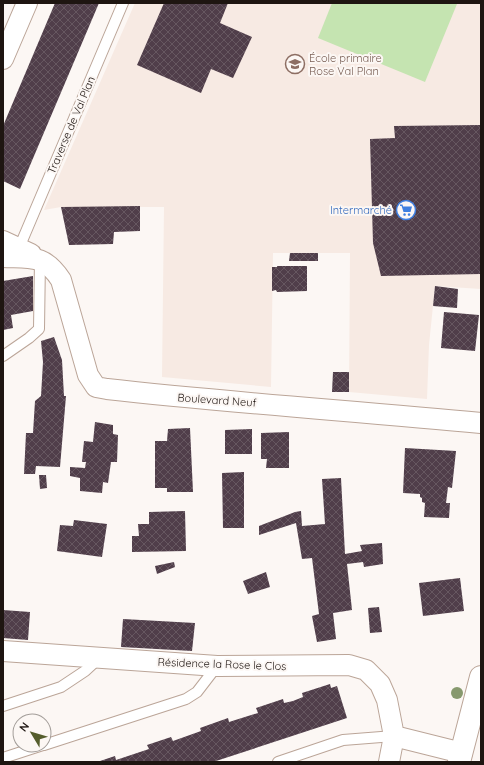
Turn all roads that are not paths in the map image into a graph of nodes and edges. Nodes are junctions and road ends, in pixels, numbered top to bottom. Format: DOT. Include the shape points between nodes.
graph roads {
  1 [pos="27,3"];
  2 [pos="123,3"];
  3 [pos="3,59"];
  4 [pos="8,249"];
  5 [pos="40,259"];
  6 [pos="3,356"];
  7 [pos="481,423"];
  8 [pos="3,651"];
  9 [pos="99,658"];
  10 [pos="217,666"];
  11 [pos="481,677"];
  12 [pos="3,706"];
  13 [pos="394,736"];
  14 [pos="52,742"];
  15 [pos="19,753"];
  16 [pos="460,757"];
  17 [pos="3,758"];
  18 [pos="278,762"];
  19 [pos="389,762"];
  1 -- 3 [label="street"];
  2 -- 4 [label="lane, Traverse de Val Plan"];
  4 -- 5 [label="street"];
  5 -- 6 [label="lane" via="39,330"];
  5 -- 7 [label="street, Boulevard Neuf" via="54,268 61,280 88,375 96,387 186,398"];
  8 -- 9 [label="street, Résidence la Rose le Clos"];
  9 -- 10 [label="street, Résidence la Rose le Clos"];
  9 -- 12 [label="lane" via="61,687"];
  10 -- 13 [label="street, Résidence la Rose le Clos" via="350,665 366,670 380,684 387,700"];
  10 -- 14 [label="lane" via="197,692 186,698"];
  11 -- 16 [label="main road"];
  13 -- 16 [label="street"];
  13 -- 18 [label="lane" via="343,740"];
  13 -- 19 [label="street, Résidence la Rose le Clos"];
  15 -- 17 [label="lane"];
}
